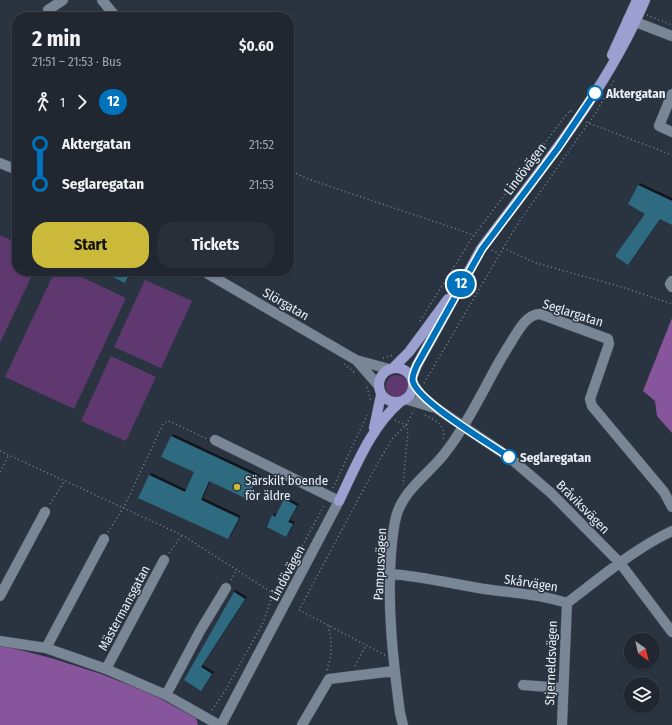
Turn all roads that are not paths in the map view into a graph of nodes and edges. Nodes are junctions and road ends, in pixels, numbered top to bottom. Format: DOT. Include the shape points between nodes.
graph roads {
  1 [pos="63,0"];
  2 [pos="102,0"];
  3 [pos="636,0"];
  4 [pos="645,0"];
  5 [pos="48,10"];
  6 [pos="112,12"];
  7 [pos="635,22"];
  8 [pos="672,36"];
  9 [pos="672,94"];
  10 [pos="672,132"];
  11 [pos="0,163"];
  12 [pos="12,168"];
  13 [pos="470,267"];
  14 [pos="212,276"];
  15 [pos="672,281"];
  16 [pos="672,287"];
  17 [pos="356,360"];
  18 [pos="391,368"];
  19 [pos="412,381"];
  20 [pos="380,390"];
  21 [pos="403,400"];
  22 [pos="420,400"];
  23 [pos="462,425"];
  24 [pos="373,433"];
  25 [pos="215,440"];
  26 [pos="339,501"];
  27 [pos="672,507"];
  28 [pos="45,512"];
  29 [pos="672,531"];
  30 [pos="104,540"];
  31 [pos="164,560"];
  32 [pos="620,563"];
  33 [pos="390,574"];
  34 [pos="226,588"];
  35 [pos="0,596"];
  36 [pos="567,603"];
  37 [pos="672,632"];
  38 [pos="0,641"];
  39 [pos="46,648"];
  40 [pos="106,669"];
  41 [pos="394,671"];
  42 [pos="523,685"];
  43 [pos="562,688"];
  44 [pos="166,696"];
  45 [pos="220,725"];
  46 [pos="302,725"];
  47 [pos="403,725"];
  48 [pos="562,725"];
  1 -- 5 [label="street"];
  2 -- 6 [label="street"];
  3 -- 7 [label="main road, Lindövägen"];
  4 -- 7 [label="main road, Lindövägen"];
  7 -- 8 [label="street"];
  7 -- 13 [label="main road, Lindövägen" via="579,118"];
  9 -- 10 [label="street" via="659,126"];
  11 -- 12 [label="street"];
  13 -- 18 [label="main road, Lindövägen" via="409,352"];
  13 -- 19 [label="main road, Lindövägen" via="417,365"];
  14 -- 17 [label="street, Slörgatan"];
  15 -- 16 [label="street"];
  17 -- 18 [label="street, Slörgatan"];
  17 -- 20 [label="street, Slörgatan"];
  18 -- 19 [label="main road" via="404,370"];
  18 -- 20 [label="main road" via="381,375"];
  19 -- 21 [label="main road" via="412,390"];
  19 -- 22 [label="street"];
  20 -- 21 [label="main road" via="389,401"];
  20 -- 24 [label="main road, Lindövägen"];
  21 -- 22 [label="street, Bråviksvägen"];
  21 -- 24 [label="main road, Lindövägen" via="386,415"];
  22 -- 23 [label="street, Bråviksvägen"];
  23 -- 27 [label="street, Seglargatan" via="528,317 540,314 604,336 609,344 590,399 592,406 664,492"];
  23 -- 32 [label="street, Bråviksvägen" via="509,457 551,493"];
  23 -- 33 [label="street, Pampusvägen" via="445,452 404,499 396,518"];
  24 -- 26 [label="main road, Lindövägen"];
  25 -- 26 [label="street"];
  26 -- 45 [label="street, Lindövägen"];
  28 -- 35 [label="street"];
  29 -- 32 [label="street, Skårvägen"];
  30 -- 39 [label="street"];
  31 -- 40 [label="street, Mästermansgatan"];
  32 -- 36 [label="street, Skårvägen"];
  32 -- 37 [label="street, Bråviksvägen"];
  33 -- 36 [label="street, Skårvägen" via="548,597"];
  33 -- 41 [label="street, Pampusvägen"];
  34 -- 44 [label="street"];
  36 -- 43 [label="street, Stjerneldsvägen"];
  38 -- 39 [label="street, Mästermansgatan"];
  39 -- 40 [label="street, Mästermansgatan"];
  40 -- 44 [label="street, Mästermansgatan"];
  41 -- 46 [label="street" via="329,679"];
  41 -- 47 [label="street, Pampusvägen"];
  42 -- 43 [label="street"];
  43 -- 48 [label="street, Stjerneldsvägen"];
  44 -- 45 [label="street, Mästermansgatan"];
}
